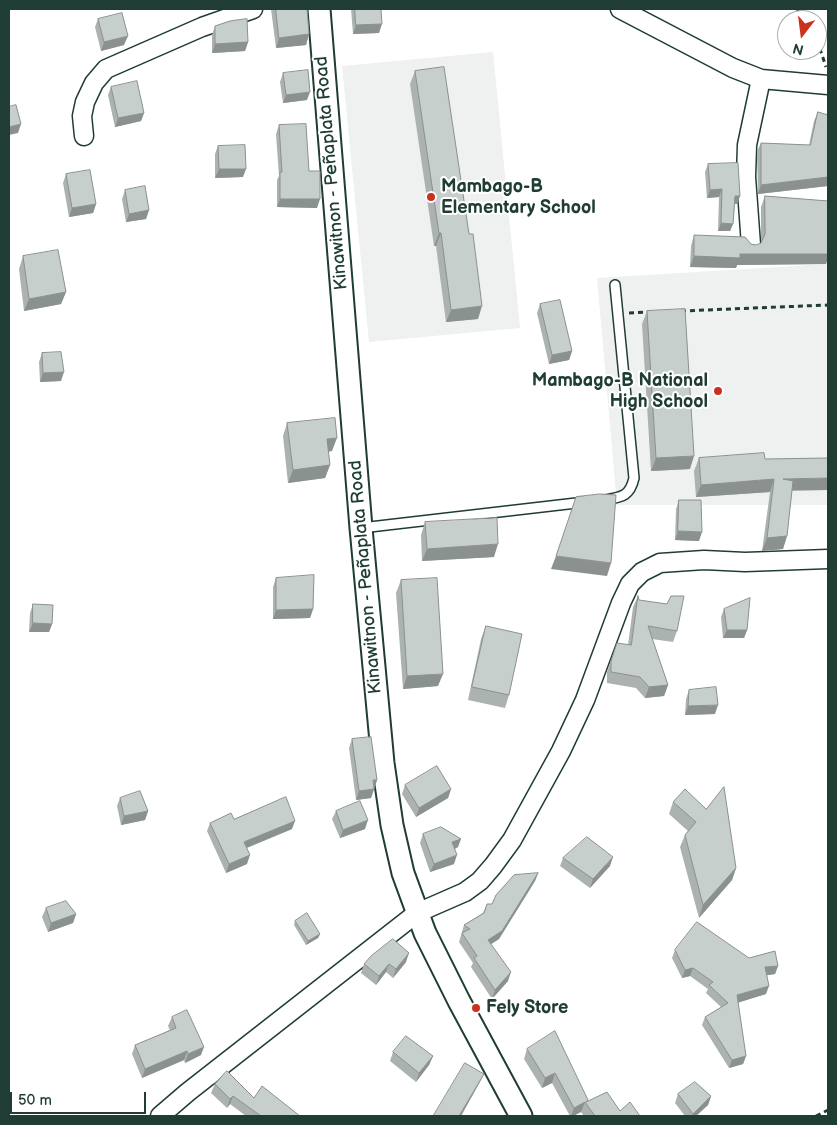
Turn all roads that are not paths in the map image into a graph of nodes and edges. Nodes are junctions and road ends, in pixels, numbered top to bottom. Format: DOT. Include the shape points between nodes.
graph roads {
  1 [pos="253,9"];
  2 [pos="319,9"];
  3 [pos="620,9"];
  4 [pos="761,79"];
  5 [pos="828,85"];
  6 [pos="84,136"];
  7 [pos="751,245"];
  8 [pos="615,285"];
  9 [pos="361,528"];
  10 [pos="828,559"];
  11 [pos="417,913"];
  12 [pos="160,1116"];
  13 [pos="522,1116"];
  1 -- 6 [label="street" via="202,27 106,70 94,83 85,102 82,116"];
  2 -- 9 [label="street, Kinawitnon - Peñaplata Road"];
  3 -- 4 [label="street" via="733,68"];
  4 -- 5 [label="street"];
  4 -- 7 [label="street" via="746,145"];
  8 -- 9 [label="lane" via="634,478 628,493 608,499"];
  9 -- 11 [label="street, Kinawitnon - Peñaplata Road" via="383,763 392,825 403,873"];
  10 -- 11 [label="street" via="704,560 660,564 642,572 627,590 581,708 512,840 480,881 465,892"];
  11 -- 12 [label="street"];
  11 -- 13 [label="street, Kinawitnon - Peñaplata Road" via="459,1000"];
}
